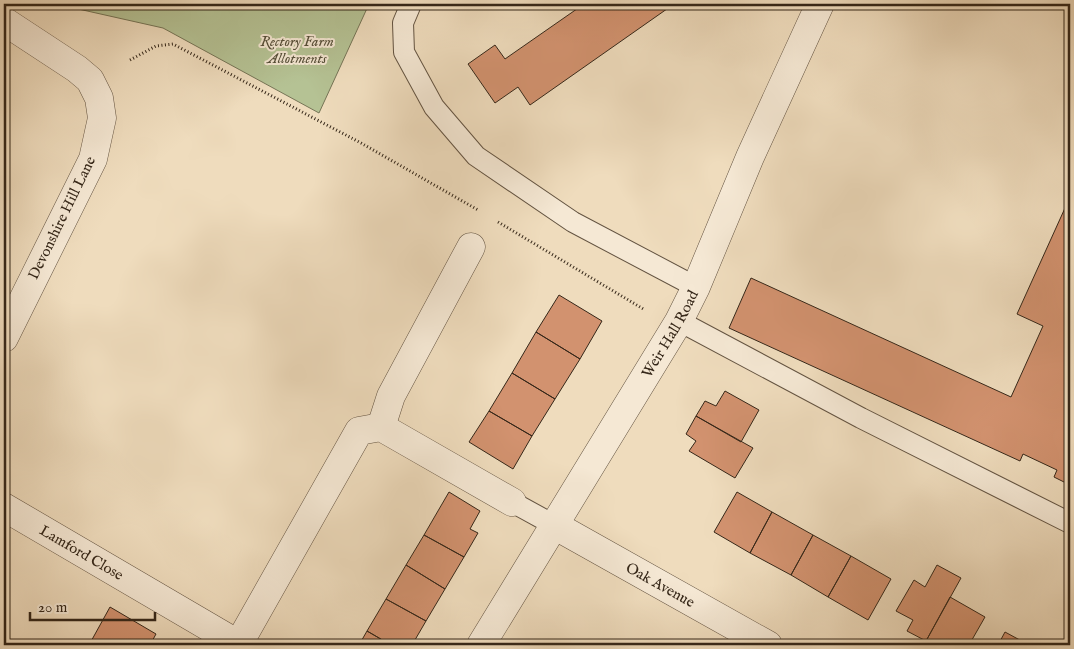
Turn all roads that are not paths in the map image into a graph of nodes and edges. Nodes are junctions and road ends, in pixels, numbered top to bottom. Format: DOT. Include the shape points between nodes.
graph roads {
  1 [pos="411,4"];
  2 [pos="820,4"];
  3 [pos="4,21"];
  4 [pos="471,247"];
  5 [pos="696,288"];
  6 [pos="679,321"];
  7 [pos="4,338"];
  8 [pos="370,429"];
  9 [pos="512,502"];
  10 [pos="4,507"];
  11 [pos="1070,522"];
  12 [pos="554,525"];
  13 [pos="238,645"];
  14 [pos="482,645"];
  15 [pos="768,645"];
  1 -- 5 [label="lane" via="403,23 404,52 434,107 476,156 573,222"];
  2 -- 5 [label="street, Weir Hall Road" via="750,157"];
  3 -- 7 [label="street, Devonshire Hill Lane" via="90,80 99,98 102,118 93,159"];
  4 -- 8 [label="street, Lamford Close"];
  5 -- 6 [label="street, Weir Hall Road"];
  6 -- 11 [label="lane" via="861,418"];
  6 -- 12 [label="street, Weir Hall Road"];
  8 -- 9 [label="street"];
  8 -- 13 [label="street, Lamford Close"];
  9 -- 12 [label="lane"];
  10 -- 13 [label="street, Lamford Close"];
  12 -- 14 [label="street, Weir Hall Road"];
  12 -- 15 [label="street, Oak Avenue"];
}
